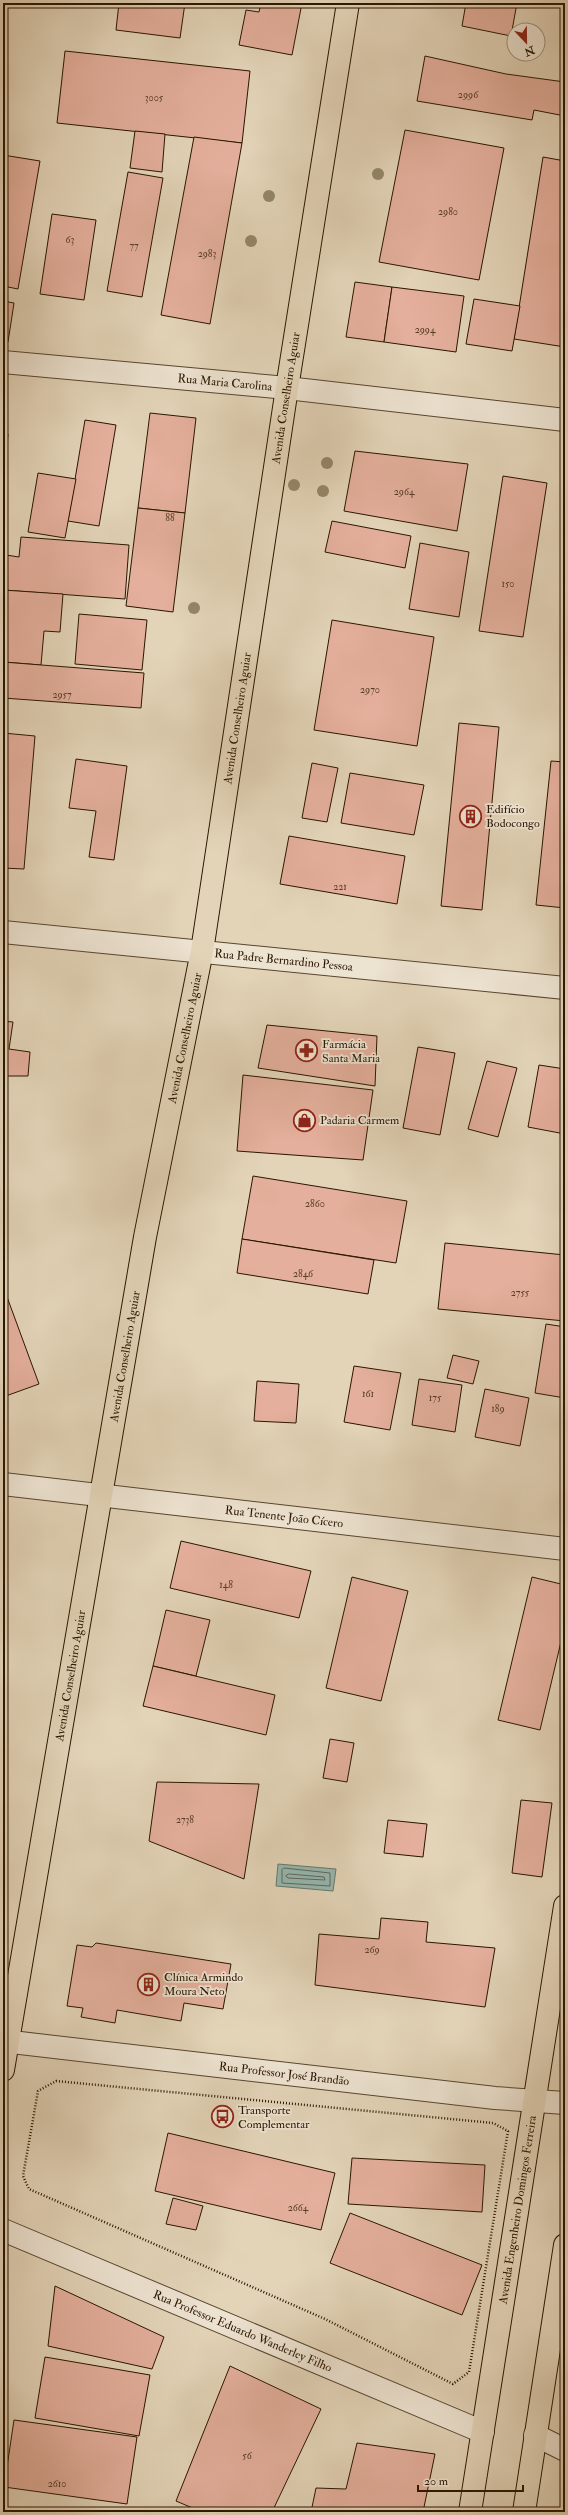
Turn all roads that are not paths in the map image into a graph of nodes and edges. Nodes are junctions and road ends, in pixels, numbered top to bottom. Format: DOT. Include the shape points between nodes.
graph roads {
  1 [pos="348,3"];
  2 [pos="3,362"];
  3 [pos="287,388"];
  4 [pos="565,420"];
  5 [pos="3,932"];
  6 [pos="202,951"];
  7 [pos="565,988"];
  8 [pos="3,1484"];
  9 [pos="101,1497"];
  10 [pos="565,1549"];
  11 [pos="565,1906"];
  12 [pos="5,2042"];
  13 [pos="3,2070"];
  14 [pos="534,2100"];
  15 [pos="565,2103"];
  16 [pos="3,2230"];
  17 [pos="565,2245"];
  18 [pos="483,2432"];
  19 [pos="535,2435"];
  20 [pos="565,2450"];
  21 [pos="470,2512"];
  22 [pos="524,2512"];
  1 -- 3 [label="main road, Avenida Conselheiro Aguiar"];
  2 -- 3 [label="street, Rua Maria Carolina"];
  3 -- 4 [label="street, Rua Maria Carolina"];
  3 -- 6 [label="main road, Avenida Conselheiro Aguiar"];
  5 -- 6 [label="street, Rua Padre Bernardino Pessoa"];
  6 -- 7 [label="street, Rua Padre Bernardino Pessoa"];
  6 -- 9 [label="main road, Avenida Conselheiro Aguiar" via="145,1237"];
  8 -- 9 [label="street, Rua Tenente João Cícero"];
  9 -- 10 [label="street, Rua Tenente João Cícero"];
  9 -- 12 [label="main road, Avenida Conselheiro Aguiar"];
  11 -- 14 [label="main road, Avenida Engenheiro Domingos Ferreira"];
  12 -- 13 [label="main road, Avenida Conselheiro Aguiar"];
  12 -- 14 [label="street, Rua Professor José Brandão" via="474,2096"];
  14 -- 15 [label="street, Rua Professor José Brandão"];
  14 -- 18 [label="main road, Avenida Engenheiro Domingos Ferreira"];
  16 -- 18 [label="street, Rua Professor Eduardo Wanderley Filho"];
  17 -- 19 [label="main road"];
  18 -- 21 [label="main road, Avenida Engenheiro Domingos Ferreira"];
  19 -- 20 [label="street"];
  19 -- 22 [label="main road"];
}
